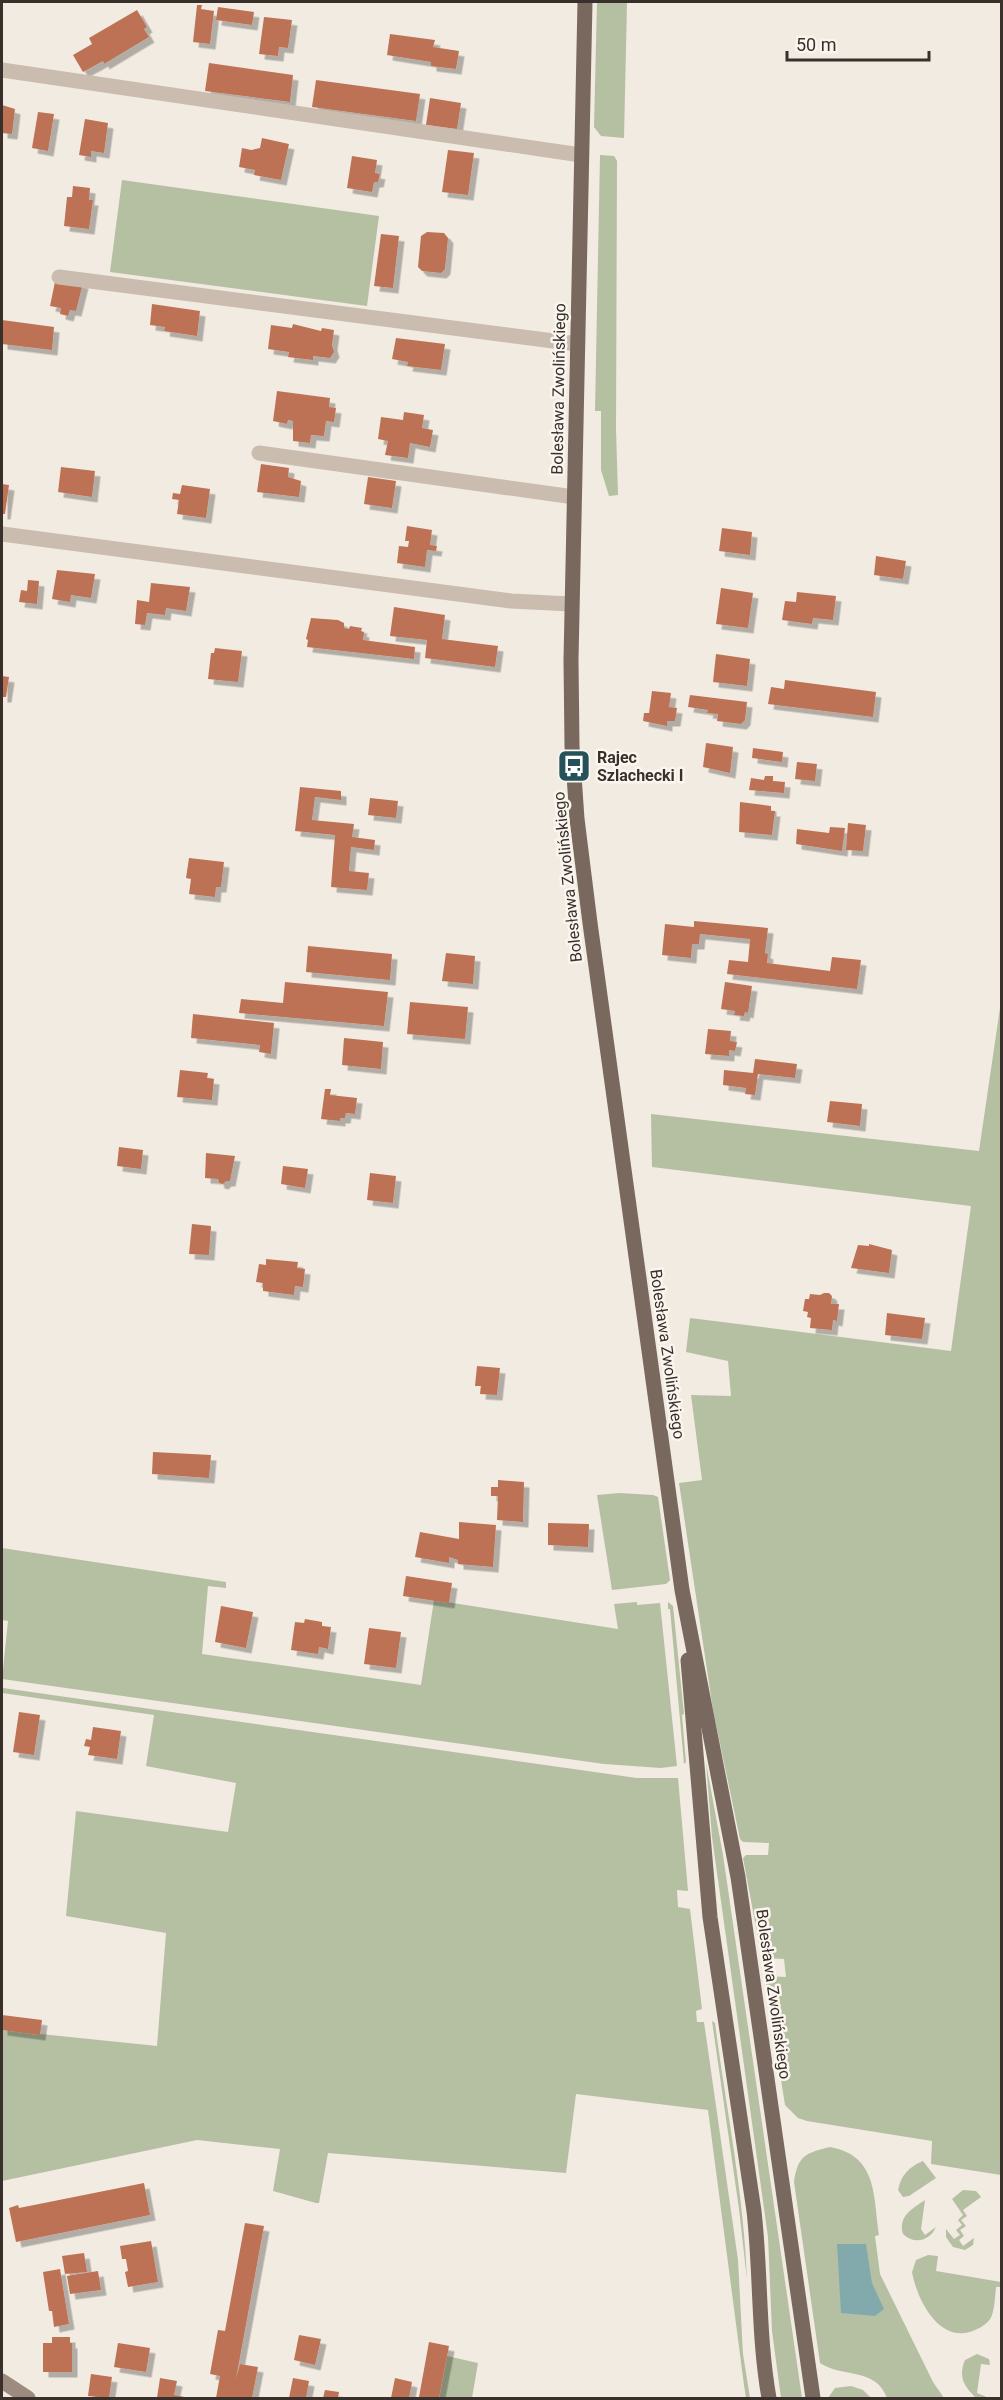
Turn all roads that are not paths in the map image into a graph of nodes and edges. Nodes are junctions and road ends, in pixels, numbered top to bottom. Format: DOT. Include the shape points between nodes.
graph roads {
  1 [pos="585,2"];
  2 [pos="2,70"];
  3 [pos="581,155"];
  4 [pos="60,277"];
  5 [pos="577,344"];
  6 [pos="259,453"];
  7 [pos="574,497"];
  8 [pos="2,534"];
  9 [pos="571,604"];
  10 [pos="684,1598"];
  11 [pos="2,2380"];
  12 [pos="28,2398"];
  13 [pos="769,2398"];
  14 [pos="813,2398"];
  1 -- 3 [label="main road, Bolesława Zwolińskiego"];
  2 -- 3 [label="street"];
  3 -- 5 [label="main road, Bolesława Zwolińskiego"];
  4 -- 5 [label="street"];
  5 -- 7 [label="main road, Bolesława Zwolińskiego"];
  6 -- 7 [label="street"];
  7 -- 9 [label="main road, Bolesława Zwolińskiego"];
  8 -- 9 [label="street" via="511,601"];
  9 -- 10 [label="main road, Bolesława Zwolińskiego" via="572,746 581,856"];
  10 -- 13 [label="main road, Bolesława Zwolińskiego" via="708,1896 754,2211"];
  10 -- 14 [label="main road, Bolesława Zwolińskiego" via="738,1877"];
  11 -- 12 [label="main road"];
}
